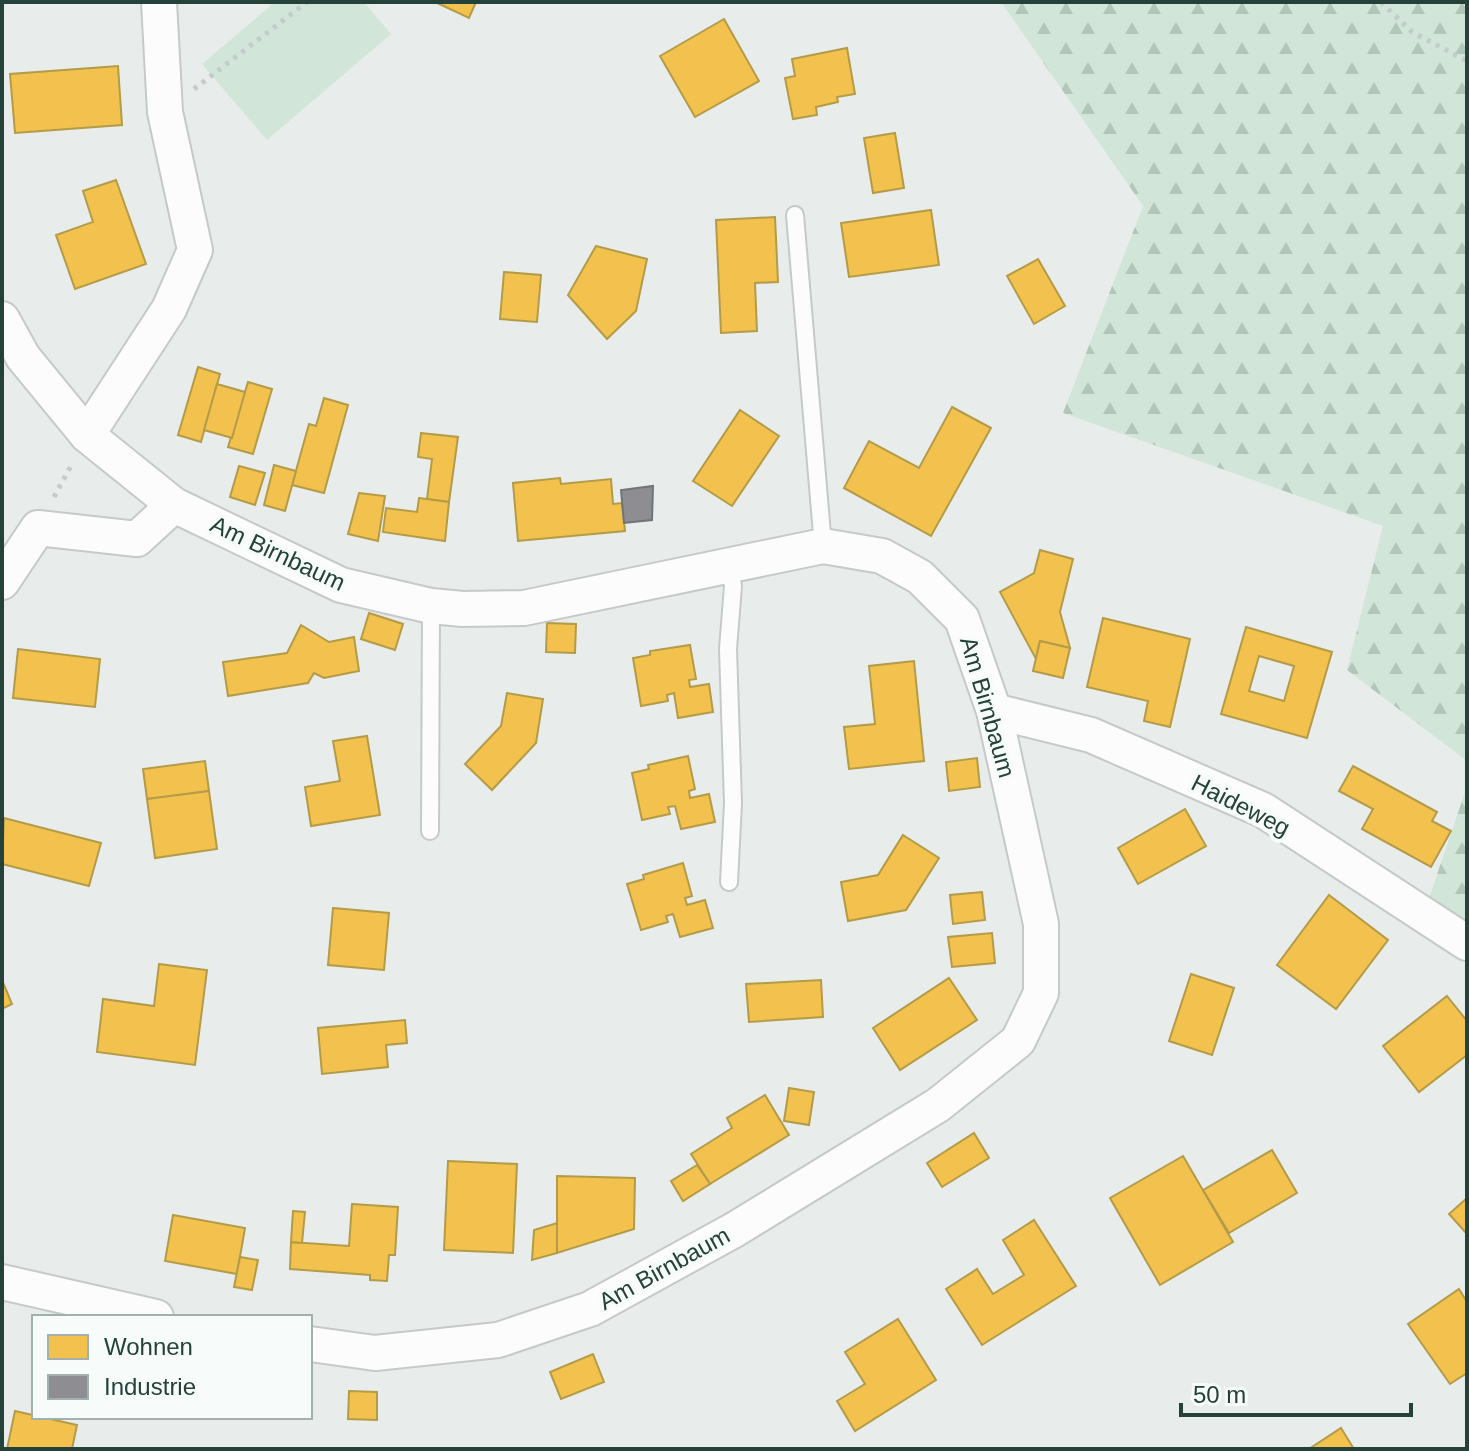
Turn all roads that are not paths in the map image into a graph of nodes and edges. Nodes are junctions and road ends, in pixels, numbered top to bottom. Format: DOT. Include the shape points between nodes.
graph roads {
  1 [pos="159,2"];
  2 [pos="795,215"];
  3 [pos="2,319"];
  4 [pos="87,435"];
  5 [pos="174,505"];
  6 [pos="823,546"];
  7 [pos="729,564"];
  8 [pos="2,582"];
  9 [pos="431,606"];
  10 [pos="994,711"];
  11 [pos="430,831"];
  12 [pos="729,882"];
  13 [pos="1467,943"];
  14 [pos="2,1282"];
  15 [pos="147,1315"];
  16 [pos="312,1344"];
  1 -- 4 [label="street" via="165,112 195,250 169,309"];
  2 -- 6 [label="lane"];
  3 -- 4 [label="street, Am Birnbaum" via="23,357"];
  4 -- 5 [label="street, Am Birnbaum"];
  5 -- 8 [label="street" via="137,539 38,528"];
  5 -- 9 [label="street, Am Birnbaum" via="341,585"];
  6 -- 7 [label="street, Am Birnbaum"];
  6 -- 10 [label="street, Am Birnbaum" via="882,556 920,577 962,619"];
  7 -- 9 [label="street, Am Birnbaum" via="524,608"];
  7 -- 12 [label="lane"];
  9 -- 11 [label="lane"];
  10 -- 13 [label="street, Haideweg" via="1091,735 1263,810"];
  10 -- 16 [label="street, Am Birnbaum" via="1041,924 1041,993 1018,1041 938,1105 734,1230 590,1309 498,1340 375,1353"];
  14 -- 15 [label="street"];
}
